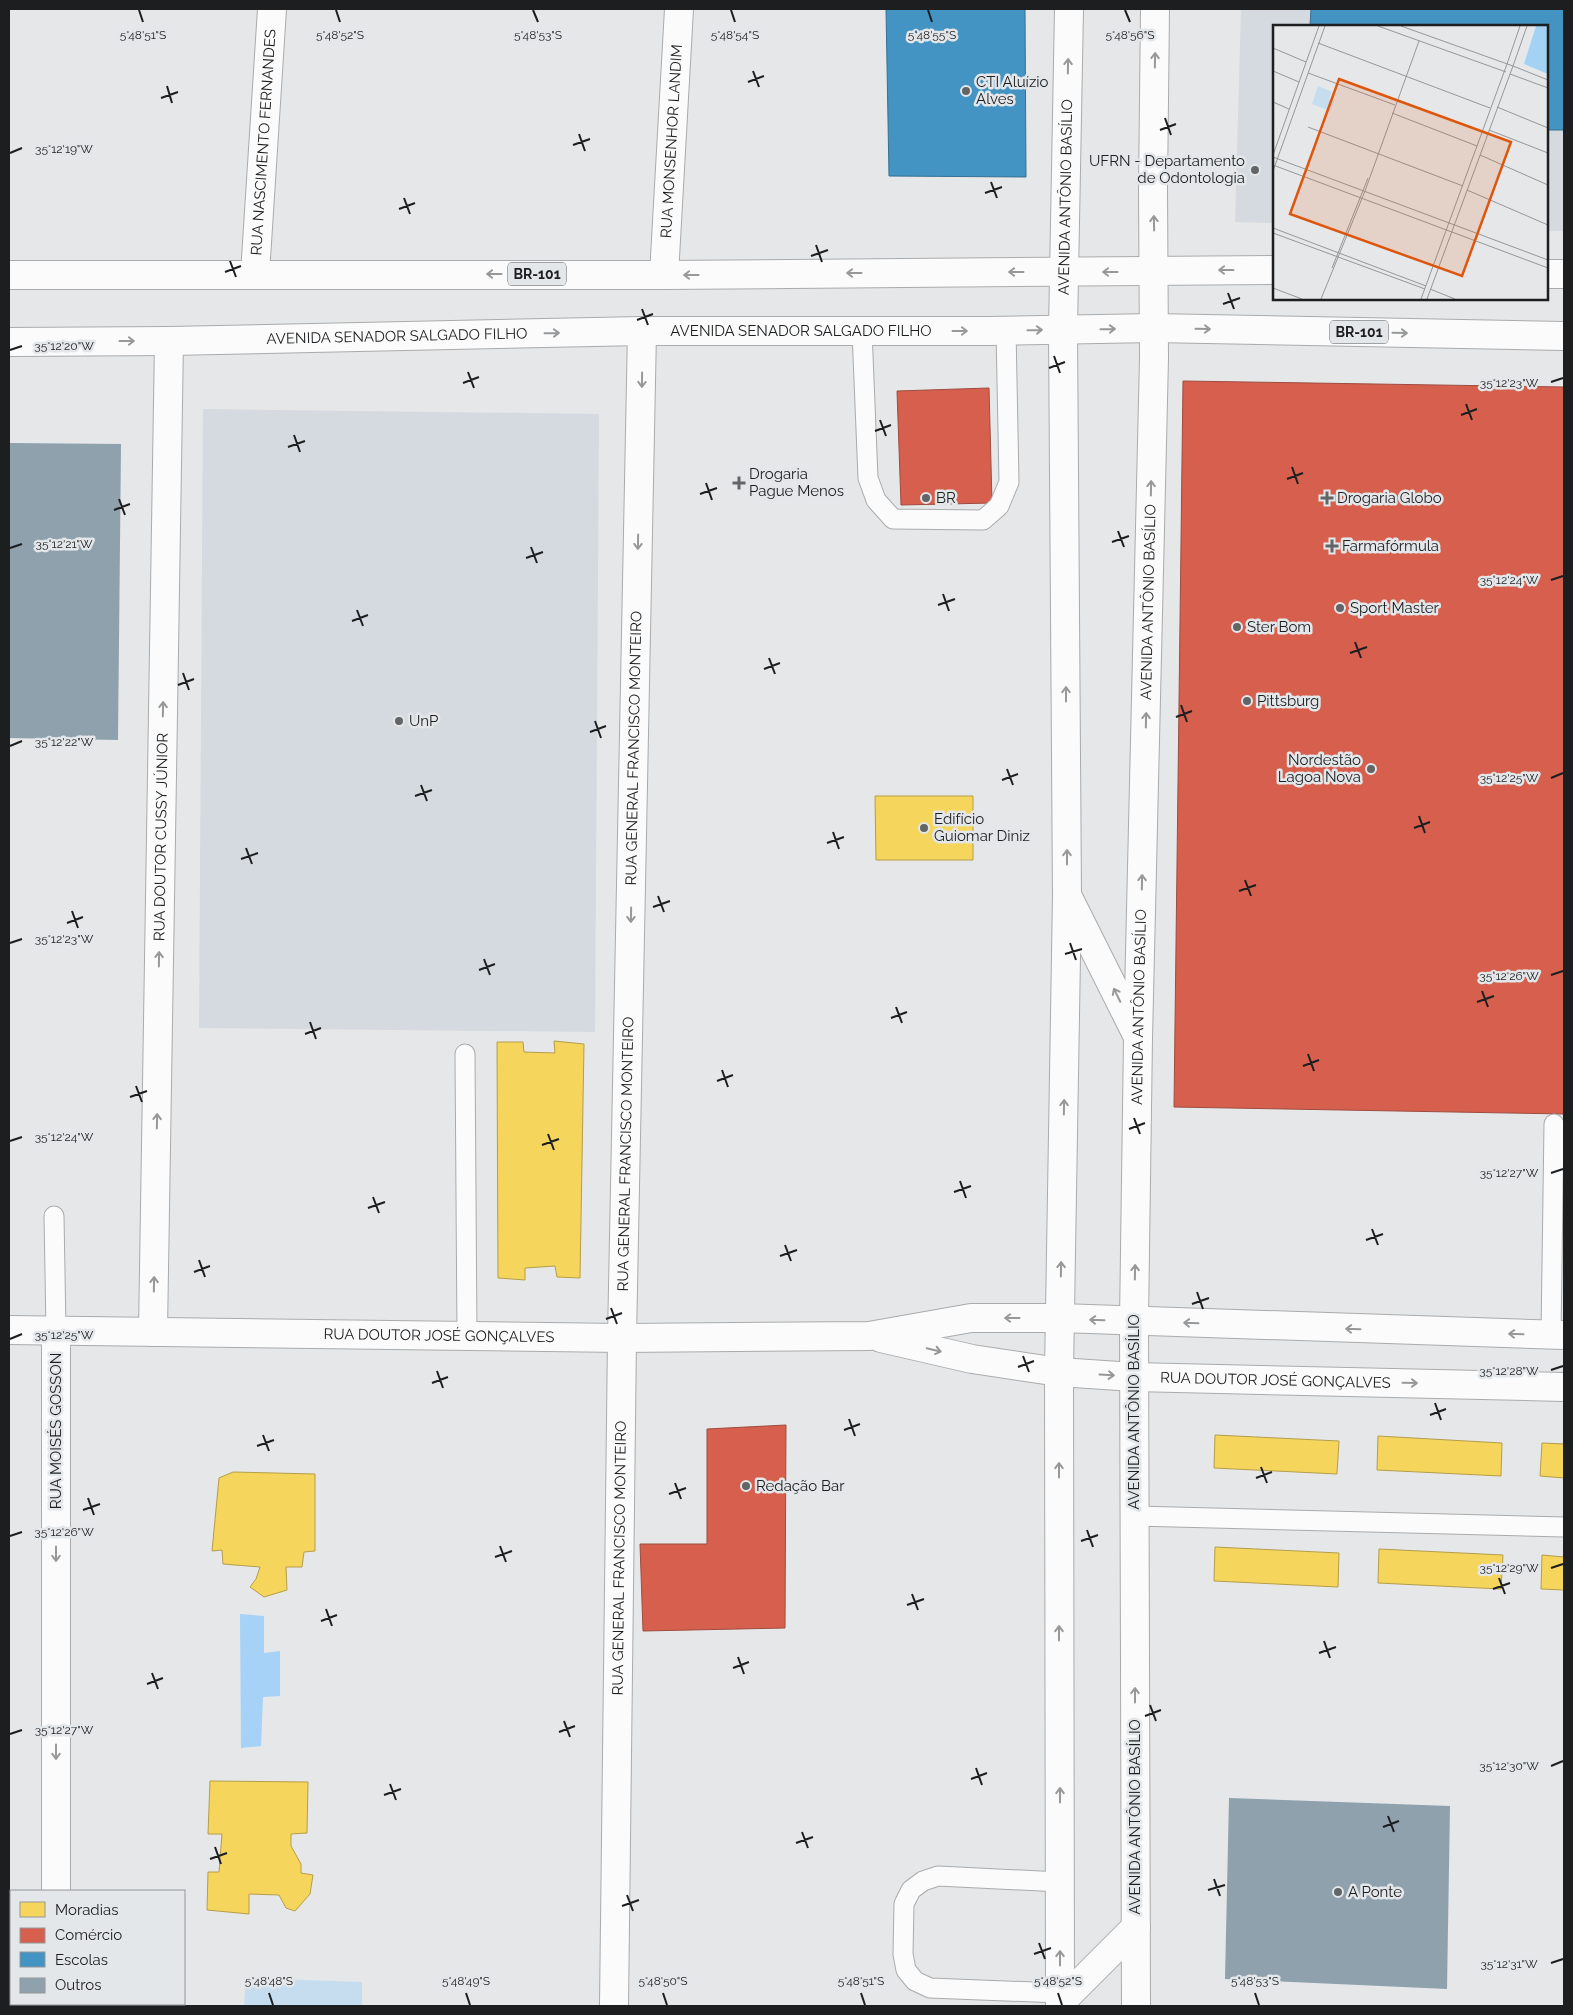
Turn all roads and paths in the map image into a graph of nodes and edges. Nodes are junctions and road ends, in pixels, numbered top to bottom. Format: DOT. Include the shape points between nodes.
graph roads {
  1 [pos="272,9"];
  2 [pos="679,9"];
  3 [pos="1069,9"];
  4 [pos="1156,9"];
  5 [pos="1273,270"];
  6 [pos="1155,271"];
  7 [pos="1065,272"];
  8 [pos="255,274"];
  9 [pos="1548,274"];
  10 [pos="1564,274"];
  11 [pos="9,275"];
  12 [pos="664,275"];
  13 [pos="1154,328"];
  14 [pos="1006,330"];
  15 [pos="1063,330"];
  16 [pos="642,331"];
  17 [pos="862,331"];
  18 [pos="1564,336"];
  19 [pos="169,341"];
  20 [pos="9,342"];
  21 [pos="1067,896"];
  22 [pos="1138,1038"];
  23 [pos="466,1054"];
  24 [pos="1554,1124"];
  25 [pos="54,1216"];
  26 [pos="1060,1318"];
  27 [pos="1134,1321"];
  28 [pos="9,1330"];
  29 [pos="56,1331"];
  30 [pos="153,1332"];
  31 [pos="1557,1335"];
  32 [pos="467,1336"];
  33 [pos="869,1336"];
  34 [pos="622,1338"];
  35 [pos="1059,1372"];
  36 [pos="1134,1376"];
  37 [pos="1564,1387"];
  38 [pos="1135,1516"];
  39 [pos="1564,1527"];
  40 [pos="1060,1882"];
  41 [pos="56,1890"];
  42 [pos="1136,1927"];
  43 [pos="1060,2001"];
  44 [pos="614,2006"];
  45 [pos="1136,2006"];
  1 -- 8 [label="main road, RUA NASCIMENTO FERNANDES"];
  2 -- 12 [label="main road, RUA MONSENHOR LANDIM"];
  7 -- 3 [label="main road, AVENIDA ANTÔNIO BASÍLIO, one-way"];
  6 -- 4 [label="main road, AVENIDA ANTÔNIO BASÍLIO, one-way"];
  5 -- 6 [label="main road, BR-101, one-way"];
  6 -- 7 [label="main road, BR-101, one-way"];
  6 -- 13 [label="main road, AVENIDA ANTÔNIO BASÍLIO"];
  7 -- 12 [label="main road, BR-101, one-way"];
  7 -- 15 [label="main road, AVENIDA ANTÔNIO BASÍLIO"];
  8 -- 11 [label="main road, BR-101"];
  12 -- 8 [label="main road, BR-101, one-way"];
  9 -- 10 [label="main road"];
  15 -- 13 [label="main road, AVENIDA SENADOR SALGADO FILHO / BR-101, one-way"];
  13 -- 18 [label="main road, AVENIDA SENADOR SALGADO FILHO / BR-101, one-way"];
  22 -- 13 [label="main road, AVENIDA ANTÔNIO BASÍLIO, one-way"];
  14 -- 15 [label="main road, AVENIDA SENADOR SALGADO FILHO / BR-101, one-way"];
  17 -- 14 [label="main road, AVENIDA SENADOR SALGADO FILHO / BR-101, one-way"];
  14 -- 17 [label="lane" via="1008,482 999,506 982,520 892,519 876,500 868,478"];
  21 -- 15 [label="main road, AVENIDA ANTÔNIO BASÍLIO, one-way"];
  16 -- 17 [label="main road, AVENIDA SENADOR SALGADO FILHO / BR-101"];
  19 -- 16 [label="main road, AVENIDA SENADOR SALGADO FILHO / BR-101, one-way"];
  16 -- 34 [label="main road, RUA GENERAL FRANCISCO MONTEIRO, one-way"];
  20 -- 19 [label="main road, AVENIDA SENADOR SALGADO FILHO / BR-101, one-way"];
  30 -- 19 [label="main road, RUA DOUTOR CUSSY JÚNIOR, one-way"];
  22 -- 21 [label="main road, one-way"];
  26 -- 21 [label="main road, AVENIDA ANTÔNIO BASÍLIO, one-way"];
  27 -- 22 [label="main road, AVENIDA ANTÔNIO BASÍLIO, one-way"];
  23 -- 32 [label="lane"];
  24 -- 31 [label="lane"];
  25 -- 29 [label="lane"];
  27 -- 26 [label="main road, RUA DOUTOR JOSÉ GONÇALVES, one-way"];
  26 -- 33 [label="main road, RUA DOUTOR JOSÉ GONÇALVES, one-way" via="971,1318"];
  26 -- 35 [label="main road, AVENIDA ANTÔNIO BASÍLIO"];
  31 -- 27 [label="main road, RUA DOUTOR JOSÉ GONÇALVES, one-way"];
  27 -- 36 [label="main road, AVENIDA ANTÔNIO BASÍLIO"];
  28 -- 29 [label="main road, RUA DOUTOR JOSÉ GONÇALVES"];
  29 -- 30 [label="main road, RUA DOUTOR JOSÉ GONÇALVES"];
  29 -- 41 [label="main road, RUA MOISÉS GOSSON, one-way"];
  30 -- 32 [label="main road, RUA DOUTOR JOSÉ GONÇALVES"];
  32 -- 34 [label="main road, RUA DOUTOR JOSÉ GONÇALVES"];
  33 -- 34 [label="main road, RUA DOUTOR JOSÉ GONÇALVES"];
  33 -- 35 [label="main road, RUA DOUTOR JOSÉ GONÇALVES, one-way" via="972,1359"];
  34 -- 44 [label="main road, RUA GENERAL FRANCISCO MONTEIRO"];
  35 -- 36 [label="main road, RUA DOUTOR JOSÉ GONÇALVES, one-way"];
  40 -- 35 [label="main road, AVENIDA ANTÔNIO BASÍLIO, one-way"];
  36 -- 37 [label="main road, RUA DOUTOR JOSÉ GONÇALVES, one-way"];
  36 -- 38 [label="main road, AVENIDA ANTÔNIO BASÍLIO"];
  38 -- 39 [label="lane"];
  42 -- 38 [label="main road, AVENIDA ANTÔNIO BASÍLIO, one-way"];
  43 -- 40 [label="main road, AVENIDA ANTÔNIO BASÍLIO, one-way"];
  40 -- 43 [label="lane" via="938,1876 923,1881 911,1890 904,1904 903,1954 906,1970 915,1981 930,1988"];
  42 -- 43 [label="main road"];
  42 -- 45 [label="main road, AVENIDA ANTÔNIO BASÍLIO"];
}
